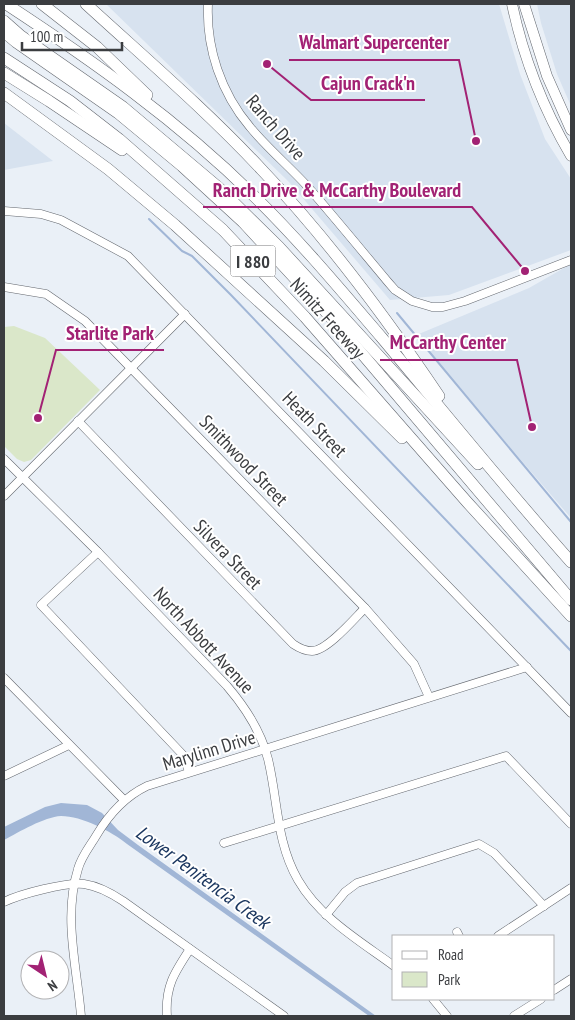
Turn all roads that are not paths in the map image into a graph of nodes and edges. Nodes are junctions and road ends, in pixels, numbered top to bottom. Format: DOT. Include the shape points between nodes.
graph roads {
  1 [pos="6,4"];
  2 [pos="42,4"];
  3 [pos="86,4"];
  4 [pos="208,4"];
  5 [pos="512,4"];
  6 [pos="524,4"];
  7 [pos="4,21"];
  8 [pos="4,32"];
  9 [pos="44,57"];
  10 [pos="4,58"];
  11 [pos="4,73"];
  12 [pos="4,93"];
  13 [pos="178,127"];
  14 [pos="571,130"];
  15 [pos="571,156"];
  16 [pos="170,182"];
  17 [pos="4,211"];
  18 [pos="571,260"];
  19 [pos="4,287"];
  20 [pos="185,314"];
  21 [pos="132,367"];
  22 [pos="78,421"];
  23 [pos="469,441"];
  24 [pos="4,458"];
  25 [pos="23,477"];
  26 [pos="4,496"];
  27 [pos="467,502"];
  28 [pos="98,552"];
  29 [pos="571,562"];
  30 [pos="571,568"];
  31 [pos="571,600"];
  32 [pos="366,608"];
  33 [pos="571,616"];
  34 [pos="527,667"];
  35 [pos="4,678"];
  36 [pos="430,697"];
  37 [pos="571,713"];
  38 [pos="69,745"];
  39 [pos="265,750"];
  40 [pos="189,772"];
  41 [pos="4,776"];
  42 [pos="124,800"];
  43 [pos="571,824"];
  44 [pos="279,827"];
  45 [pos="224,843"];
  46 [pos="74,884"];
  47 [pos="571,888"];
  48 [pos="4,902"];
  49 [pos="544,906"];
  50 [pos="326,915"];
  51 [pos="500,935"];
  52 [pos="190,949"];
  53 [pos="392,964"];
  54 [pos="571,979"];
  55 [pos="555,989"];
  56 [pos="434,1000"];
  57 [pos="538,1000"];
  58 [pos="81,1016"];
  59 [pos="167,1016"];
  60 [pos="284,1016"];
  61 [pos="446,1016"];
  62 [pos="514,1016"];
  1 -- 13 [label="highway, Nimitz Freeway / I 880" via="94,63"];
  2 -- 13 [label="highway" via="97,47"];
  3 -- 23 [label="highway" via="196,104 283,193 360,284"];
  4 -- 18 [label="street, Ranch Drive" via="214,58 222,83 238,111 403,296 432,306 453,304"];
  5 -- 15 [label="main road" via="536,81"];
  6 -- 14 [label="main road" via="547,76"];
  7 -- 9 [label="highway"];
  8 -- 9 [label="highway"];
  9 -- 30 [label="highway" via="116,102 248,216"];
  9 -- 31 [label="highway" via="152,141 212,193 273,253"];
  10 -- 16 [label="highway, Nimitz Freeway / I 880" via="70,102"];
  11 -- 16 [label="highway"];
  12 -- 27 [label="highway" via="108,169 175,225 324,361"];
  13 -- 23 [label="highway, Nimitz Freeway / I 880" via="288,230"];
  16 -- 27 [label="highway, Nimitz Freeway / I 880" via="270,278"];
  17 -- 20 [label="street, Heath Street" via="41,214 61,220 128,256"];
  19 -- 21 [label="street, Smithwood Street" via="46,294 85,321"];
  20 -- 21 [label="street"];
  20 -- 34 [label="street, Heath Street"];
  21 -- 22 [label="street"];
  21 -- 32 [label="street, Smithwood Street"];
  22 -- 25 [label="street"];
  22 -- 32 [label="street, Silvera Street" via="293,644 314,651 326,645"];
  23 -- 29 [label="highway, Nimitz Freeway / I 880"];
  24 -- 25 [label="street, North Abbott Avenue"];
  25 -- 26 [label="street"];
  25 -- 28 [label="street, North Abbott Avenue"];
  27 -- 33 [label="highway, Nimitz Freeway / I 880"];
  28 -- 39 [label="street, North Abbott Avenue" via="235,695 252,719"];
  28 -- 40 [label="street" via="41,605 184,756"];
  32 -- 36 [label="street, Smithwood Street" via="414,664"];
  34 -- 36 [label="street, Marylinn Drive"];
  34 -- 37 [label="street, Heath Street"];
  35 -- 38 [label="street"];
  36 -- 39 [label="street, Marylinn Drive"];
  38 -- 41 [label="street"];
  38 -- 42 [label="street"];
  39 -- 40 [label="street, Marylinn Drive"];
  39 -- 44 [label="street, North Abbott Avenue"];
  40 -- 42 [label="street, Marylinn Drive" via="147,786"];
  42 -- 46 [label="street, Marylinn Drive" via="100,830 78,867"];
  43 -- 44 [label="street" via="506,756"];
  44 -- 45 [label="street"];
  44 -- 50 [label="street, North Abbott Avenue" via="298,880"];
  46 -- 48 [label="street" via="15,896"];
  46 -- 52 [label="street" via="96,887 115,896"];
  46 -- 58 [label="street, Marylinn Drive" via="72,938"];
  47 -- 49 [label="street"];
  49 -- 50 [label="street" via="494,853 479,844 357,883"];
  49 -- 51 [label="street"];
  50 -- 53 [label="street, North Abbott Avenue"];
  52 -- 59 [label="street" via="170,982"];
  52 -- 60 [label="street"];
  54 -- 55 [label="street"];
  56 -- 61 [label="street"];
  57 -- 62 [label="street"];
}
